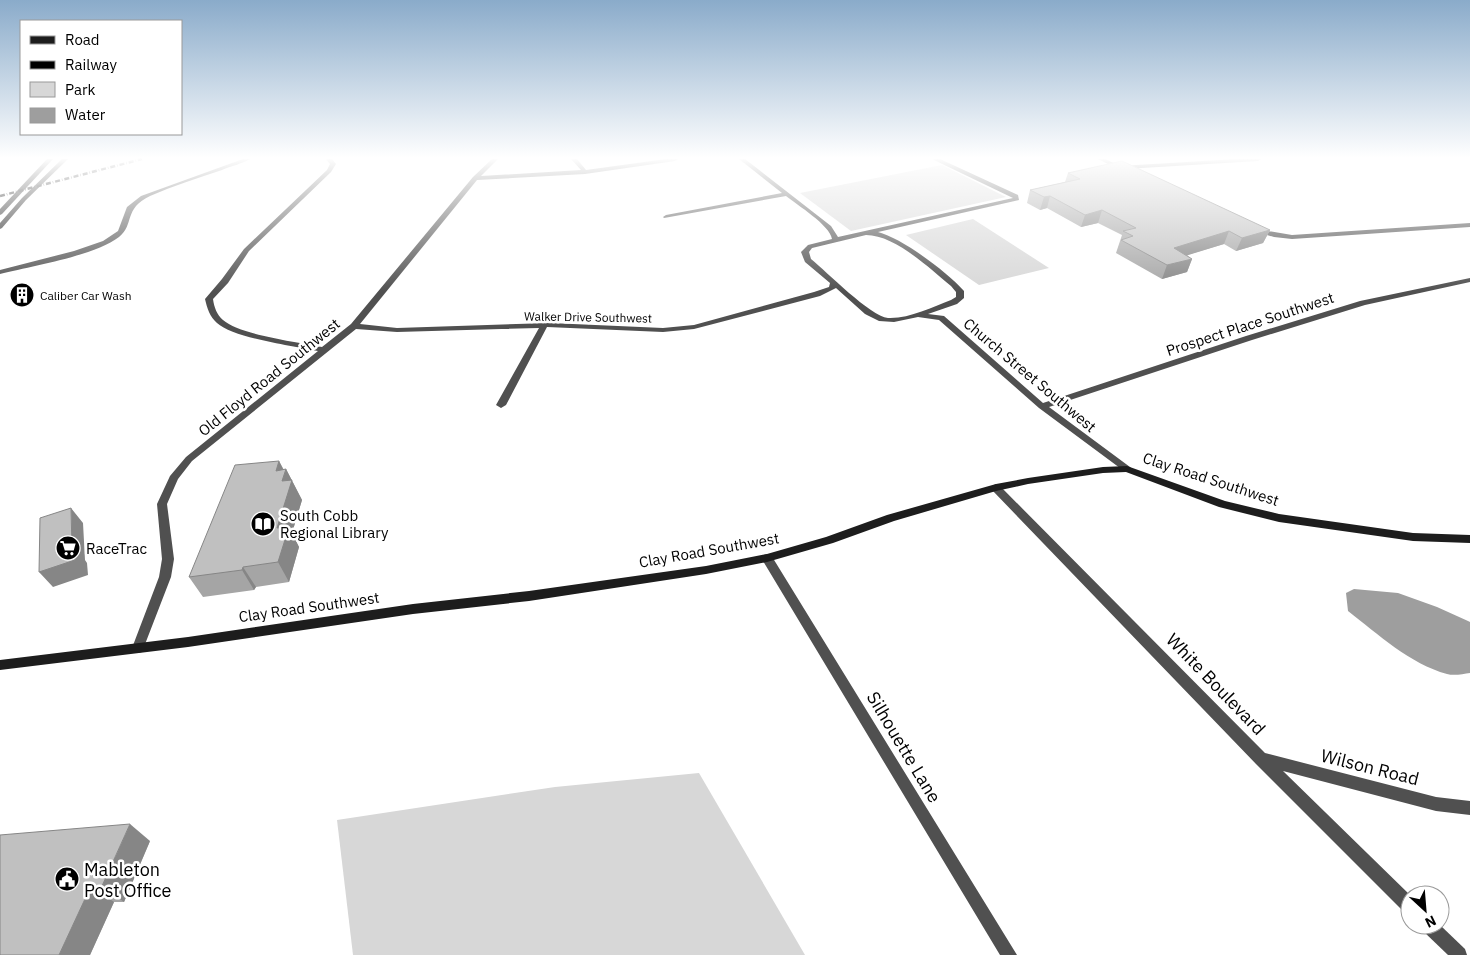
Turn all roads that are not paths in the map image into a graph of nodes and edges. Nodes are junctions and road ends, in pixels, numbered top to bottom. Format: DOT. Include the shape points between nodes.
graph roads {
  1 [pos="8,204"];
  2 [pos="20,204"];
  3 [pos="134,204"];
  4 [pos="295,204"];
  5 [pos="454,204"];
  6 [pos="737,204"];
  7 [pos="800,204"];
  8 [pos="1006,204"];
  9 [pos="0,213"];
  10 [pos="666,217"];
  11 [pos="902,225"];
  12 [pos="1470,225"];
  13 [pos="0,227"];
  14 [pos="829,227"];
  15 [pos="1245,227"];
  16 [pos="866,233"];
  17 [pos="852,236"];
  18 [pos="834,240"];
  19 [pos="896,241"];
  20 [pos="0,272"];
  21 [pos="1470,280"];
  22 [pos="834,283"];
  23 [pos="817,294"];
  24 [pos="850,296"];
  25 [pos="944,305"];
  26 [pos="913,315"];
  27 [pos="941,318"];
  28 [pos="354,326"];
  29 [pos="544,326"];
  30 [pos="323,350"];
  31 [pos="501,405"];
  32 [pos="1042,406"];
  33 [pos="1127,469"];
  34 [pos="996,488"];
  35 [pos="1470,539"];
  36 [pos="767,558"];
  37 [pos="138,648"];
  38 [pos="0,665"];
  39 [pos="1261,758"];
  40 [pos="1470,808"];
  41 [pos="1400,896"];
  42 [pos="1439,935"];
  43 [pos="1009,955"];
  44 [pos="1460,955"];
  1 -- 9 [label="street"];
  2 -- 13 [label="street"];
  3 -- 20 [label="street" via="127,213 125,226 116,236 87,249"];
  4 -- 30 [label="street" via="246,250 209,299 210,307 220,322 234,329"];
  5 -- 28 [label="street, Old Floyd Road Southwest"];
  6 -- 10 [label="street"];
  7 -- 14 [label="street"];
  8 -- 11 [label="street"];
  11 -- 16 [label="street"];
  11 -- 19 [label="street" via="892,235"];
  12 -- 15 [label="street" via="1312,236 1274,236"];
  14 -- 17 [label="street"];
  14 -- 18 [label="street"];
  16 -- 17 [label="street, Church Street Southwest"];
  16 -- 19 [label="street, Church Street Southwest" via="882,234"];
  17 -- 18 [label="street, Church Street Southwest"];
  18 -- 22 [label="street, Church Street Southwest" via="810,246 805,252 808,260"];
  19 -- 25 [label="street, Church Street Southwest" via="960,291 960,298"];
  21 -- 32 [label="street, Prospect Place Southwest" via="1363,303"];
  22 -- 23 [label="street, Walker Drive Southwest" via="832,288"];
  22 -- 24 [label="street, Church Street Southwest"];
  23 -- 24 [label="street, Walker Drive Southwest"];
  23 -- 29 [label="street, Walker Drive Southwest" via="694,327 663,330"];
  24 -- 26 [label="street, Church Street Southwest" via="877,318 888,320"];
  25 -- 26 [label="street, Church Street Southwest"];
  25 -- 27 [label="street, Church Street Southwest"];
  26 -- 27 [label="street, Church Street Southwest"];
  27 -- 32 [label="street, Church Street Southwest"];
  28 -- 29 [label="street, Walker Drive Southwest" via="397,330"];
  28 -- 30 [label="street, Old Floyd Road Southwest"];
  29 -- 31 [label="street"];
  30 -- 37 [label="street, Old Floyd Road Southwest" via="189,459 174,478 162,504 168,559 165,577"];
  32 -- 33 [label="street, Church Street Southwest"];
  33 -- 34 [label="street, Clay Road Southwest"];
  33 -- 35 [label="street, Clay Road Southwest" via="1223,504 1279,518 1413,537"];
  34 -- 36 [label="street, Clay Road Southwest"];
  34 -- 39 [label="street, White Boulevard"];
  36 -- 37 [label="street, Clay Road Southwest" via="706,570"];
  36 -- 43 [label="street, Silhouette Lane"];
  37 -- 38 [label="street, Clay Road Southwest"];
  39 -- 40 [label="street, Wilson Road" via="1436,804"];
  39 -- 41 [label="street, White Boulevard"];
  42 -- 44 [label="street"];
}
